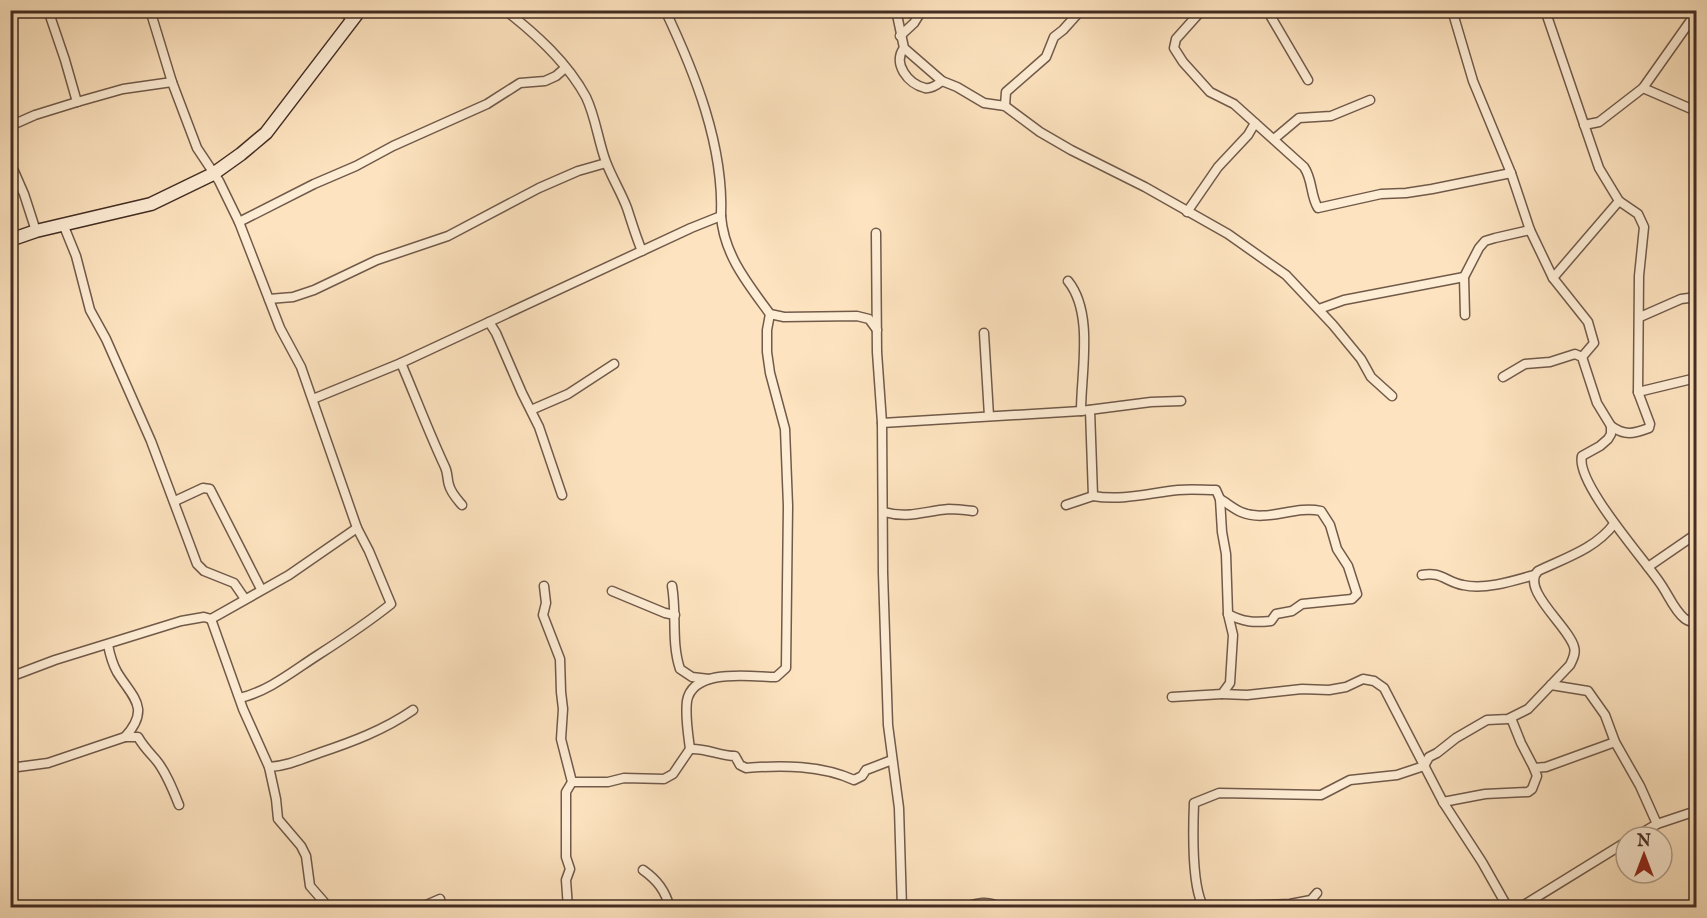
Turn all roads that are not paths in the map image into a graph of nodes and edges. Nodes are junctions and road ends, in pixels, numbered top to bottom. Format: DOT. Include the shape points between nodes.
graph roads {
  1 [pos="48,10"];
  2 [pos="150,10"];
  3 [pos="341,10"];
  4 [pos="505,10"];
  5 [pos="664,10"];
  6 [pos="897,10"];
  7 [pos="922,10"];
  8 [pos="1081,10"];
  9 [pos="1203,10"];
  10 [pos="1267,10"];
  11 [pos="1452,10"];
  12 [pos="1545,10"];
  13 [pos="1696,13"];
  14 [pos="356,15"];
  15 [pos="900,36"];
  16 [pos="904,48"];
  17 [pos="564,66"];
  18 [pos="1308,80"];
  19 [pos="942,81"];
  20 [pos="172,82"];
  21 [pos="1643,88"];
  22 [pos="1006,92"];
  23 [pos="1370,100"];
  24 [pos="77,102"];
  25 [pos="990,104"];
  26 [pos="1005,106"];
  27 [pos="1696,111"];
  28 [pos="1255,123"];
  29 [pos="1584,125"];
  30 [pos="10,126"];
  31 [pos="1274,140"];
  32 [pos="10,162"];
  33 [pos="606,163"];
  34 [pos="1511,173"];
  35 [pos="213,174"];
  36 [pos="1620,201"];
  37 [pos="1187,212"];
  38 [pos="721,216"];
  39 [pos="239,222"];
  40 [pos="63,224"];
  41 [pos="1530,230"];
  42 [pos="36,231"];
  43 [pos="876,233"];
  44 [pos="10,240"];
  45 [pos="642,251"];
  46 [pos="1464,277"];
  47 [pos="1553,278"];
  48 [pos="1068,281"];
  49 [pos="1696,297"];
  50 [pos="269,299"];
  51 [pos="1319,309"];
  52 [pos="770,314"];
  53 [pos="1465,315"];
  54 [pos="1640,317"];
  55 [pos="489,322"];
  56 [pos="877,330"];
  57 [pos="984,333"];
  58 [pos="1582,357"];
  59 [pos="401,363"];
  60 [pos="614,364"];
  61 [pos="1503,377"];
  62 [pos="1696,378"];
  63 [pos="1638,392"];
  64 [pos="1392,396"];
  65 [pos="313,399"];
  66 [pos="1181,401"];
  67 [pos="531,410"];
  68 [pos="1086,410"];
  69 [pos="989,416"];
  70 [pos="882,423"];
  71 [pos="1611,426"];
  72 [pos="1630,435"];
  73 [pos="1600,446"];
  74 [pos="562,495"];
  75 [pos="1093,496"];
  76 [pos="1220,499"];
  77 [pos="175,501"];
  78 [pos="462,505"];
  79 [pos="1066,505"];
  80 [pos="973,511"];
  81 [pos="884,512"];
  82 [pos="1614,524"];
  83 [pos="357,528"];
  84 [pos="1696,534"];
  85 [pos="1648,567"];
  86 [pos="1422,575"];
  87 [pos="1534,575"];
  88 [pos="544,586"];
  89 [pos="672,586"];
  90 [pos="261,589"];
  91 [pos="612,591"];
  92 [pos="245,599"];
  93 [pos="1228,614"];
  94 [pos="675,615"];
  95 [pos="211,619"];
  96 [pos="1696,623"];
  97 [pos="108,645"];
  98 [pos="10,677"];
  99 [pos="710,679"];
  100 [pos="1551,685"];
  101 [pos="1222,694"];
  102 [pos="240,698"];
  103 [pos="1172,698"];
  104 [pos="413,710"];
  105 [pos="1511,718"];
  106 [pos="125,737"];
  107 [pos="1615,742"];
  108 [pos="690,748"];
  109 [pos="892,760"];
  110 [pos="1424,766"];
  111 [pos="269,767"];
  112 [pos="10,768"];
  113 [pos="1534,768"];
  114 [pos="572,782"];
  115 [pos="1443,802"];
  116 [pos="178,805"];
  117 [pos="1696,811"];
  118 [pos="1657,824"];
  119 [pos="1614,850"];
  120 [pos="643,870"];
  121 [pos="1317,893"];
  122 [pos="440,899"];
  123 [pos="325,908"];
  124 [pos="394,908"];
  125 [pos="568,908"];
  126 [pos="670,908"];
  127 [pos="902,908"];
  128 [pos="962,908"];
  129 [pos="1000,908"];
  130 [pos="1509,908"];
  131 [pos="1519,908"];
  1 -- 24 [label="street"];
  2 -- 20 [label="street"];
  3 -- 14 [label="street"];
  4 -- 17 [label="street"];
  5 -- 38 [label="street" via="704,105 720,176"];
  6 -- 15 [label="street"];
  7 -- 15 [label="street"];
  8 -- 22 [label="street" via="1054,37 1046,57"];
  9 -- 28 [label="street" via="1176,39 1174,48 1209,93 1234,104"];
  10 -- 18 [label="street"];
  11 -- 34 [label="street" via="1473,81"];
  12 -- 29 [label="street"];
  13 -- 21 [label="street"];
  14 -- 35 [label="street" via="266,133"];
  15 -- 16 [label="street"];
  16 -- 19 [label="street"];
  16 -- 19 [label="street" via="899,60 913,81 925,88"];
  17 -- 33 [label="street" via="593,113"];
  17 -- 39 [label="street" via="550,79 520,83 487,104"];
  19 -- 25 [label="street"];
  20 -- 24 [label="street" via="123,89"];
  20 -- 35 [label="street" via="197,148"];
  21 -- 27 [label="street"];
  21 -- 29 [label="street" via="1599,122"];
  22 -- 25 [label="street"];
  22 -- 26 [label="street"];
  23 -- 31 [label="street" via="1331,116 1299,118"];
  24 -- 30 [label="street"];
  25 -- 26 [label="street"];
  26 -- 37 [label="street" via="1040,132"];
  28 -- 31 [label="street"];
  28 -- 37 [label="street"];
  29 -- 36 [label="street" via="1599,168"];
  31 -- 34 [label="street" via="1309,174 1318,208"];
  32 -- 42 [label="street"];
  33 -- 45 [label="street"];
  33 -- 50 [label="street" via="539,188 448,236 377,260 314,290"];
  34 -- 41 [label="street"];
  35 -- 39 [label="street"];
  35 -- 40 [label="street" via="151,204"];
  36 -- 47 [label="street"];
  36 -- 54 [label="street" via="1638,214 1644,227"];
  37 -- 51 [label="street" via="1228,234 1286,275"];
  38 -- 45 [label="street"];
  38 -- 52 [label="street" via="722,233 735,263"];
  39 -- 50 [label="street"];
  40 -- 42 [label="street"];
  40 -- 77 [label="street" via="90,310 122,374"];
  41 -- 46 [label="street" via="1485,241"];
  41 -- 47 [label="street"];
  42 -- 44 [label="street"];
  43 -- 56 [label="street"];
  45 -- 55 [label="street"];
  46 -- 51 [label="street" via="1344,300"];
  46 -- 53 [label="street"];
  47 -- 58 [label="street" via="1577,305 1592,332 1594,343"];
  48 -- 68 [label="street" via="1079,300 1083,326 1085,360 1081,385"];
  49 -- 54 [label="street" via="1681,298"];
  50 -- 65 [label="street"];
  51 -- 64 [label="street" via="1371,377"];
  52 -- 56 [label="street" via="857,316 868,319"];
  52 -- 99 [label="street" via="766,352 784,429 788,506 786,668 776,677"];
  54 -- 63 [label="street"];
  55 -- 59 [label="street"];
  55 -- 67 [label="street"];
  56 -- 70 [label="street"];
  57 -- 69 [label="street"];
  58 -- 61 [label="street" via="1575,354 1525,364"];
  58 -- 71 [label="street" via="1597,403"];
  59 -- 65 [label="street"];
  59 -- 78 [label="street" via="447,470 449,486"];
  60 -- 67 [label="street" via="568,394"];
  62 -- 63 [label="street"];
  63 -- 72 [label="street" via="1650,424 1649,428"];
  65 -- 83 [label="street"];
  66 -- 68 [label="street"];
  67 -- 74 [label="street"];
  68 -- 69 [label="street"];
  68 -- 75 [label="street"];
  69 -- 70 [label="street"];
  70 -- 81 [label="street"];
  71 -- 72 [label="street"];
  71 -- 73 [label="street" via="1610,437"];
  72 -- 73 [label="street"];
  73 -- 82 [label="street" via="1582,456 1581,463"];
  75 -- 76 [label="street" via="1112,499 1180,490 1216,490"];
  75 -- 79 [label="street"];
  76 -- 93 [label="street"];
  76 -- 93 [label="street" via="1241,512 1262,516 1308,508 1321,511 1357,594 1352,599 1302,604 1276,614 1271,621 1253,623"];
  77 -- 90 [label="street" via="203,488 210,489"];
  77 -- 92 [label="street" via="197,564 204,571 234,583"];
  80 -- 81 [label="street" via="950,509 916,516"];
  81 -- 109 [label="street"];
  82 -- 85 [label="street"];
  82 -- 87 [label="street" via="1582,551"];
  83 -- 90 [label="street" via="289,575"];
  83 -- 102 [label="street" via="391,604 296,671"];
  84 -- 85 [label="street"];
  85 -- 96 [label="street" via="1682,617"];
  86 -- 87 [label="street" via="1432,573 1463,585 1502,585"];
  87 -- 100 [label="street" via="1534,586 1574,647 1570,665"];
  88 -- 114 [label="street" via="543,615 560,659 561,738"];
  89 -- 94 [label="street"];
  90 -- 92 [label="street"];
  91 -- 94 [label="street"];
  92 -- 95 [label="street"];
  93 -- 101 [label="street" via="1233,635 1232,658 1230,683"];
  94 -- 99 [label="street" via="674,643 680,669 692,677"];
  95 -- 97 [label="street" via="181,621"];
  95 -- 102 [label="street"];
  97 -- 98 [label="street"];
  97 -- 106 [label="street" via="111,660 140,711"];
  99 -- 108 [label="street" via="694,687 687,700"];
  100 -- 105 [label="street" via="1528,709"];
  100 -- 107 [label="street" via="1588,691 1605,715"];
  101 -- 103 [label="street"];
  101 -- 110 [label="street" via="1329,690 1368,679 1384,688"];
  102 -- 111 [label="street"];
  104 -- 111 [label="street" via="388,727 337,748 293,764"];
  105 -- 110 [label="street" via="1487,720 1429,757"];
  105 -- 113 [label="street"];
  106 -- 112 [label="street" via="48,763"];
  106 -- 116 [label="street" via="138,737 160,766"];
  107 -- 113 [label="street"];
  107 -- 118 [label="street"];
  108 -- 109 [label="street" via="705,749 722,757 735,756 746,768 818,768 854,780 866,770"];
  108 -- 114 [label="street" via="673,774 664,779"];
  109 -- 127 [label="street" via="899,808"];
  110 -- 115 [label="street"];
  110 -- 121 [label="street" via="1396,775 1350,780 1321,795 1218,793 1194,803 1195,861 1202,904 1290,904 1311,900"];
  111 -- 123 [label="street" via="278,819 301,846 310,886"];
  113 -- 115 [label="street" via="1537,776 1528,792 1485,794"];
  114 -- 125 [label="street" via="566,792"];
  115 -- 130 [label="street"];
  117 -- 118 [label="street"];
  119 -- 131 [label="street"];
  120 -- 126 [label="street" via="657,880"];
  122 -- 124 [label="street" via="424,906"];
  128 -- 129 [label="street" via="987,902"];
}
